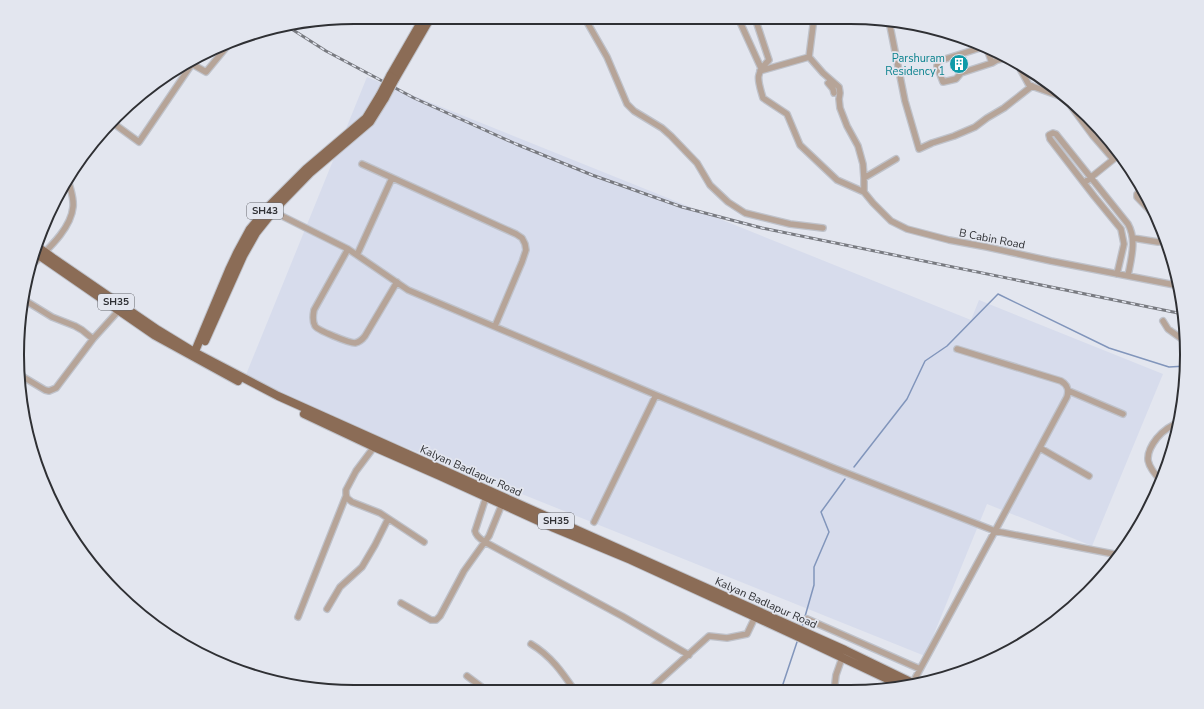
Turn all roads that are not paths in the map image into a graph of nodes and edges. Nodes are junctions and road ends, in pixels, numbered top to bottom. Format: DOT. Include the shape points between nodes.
graph roads {
  1 [pos="420,24"];
  2 [pos="427,24"];
  3 [pos="588,24"];
  4 [pos="741,24"];
  5 [pos="757,24"];
  6 [pos="813,24"];
  7 [pos="890,27"];
  8 [pos="976,49"];
  9 [pos="223,51"];
  10 [pos="989,55"];
  11 [pos="809,57"];
  12 [pos="999,60"];
  13 [pos="992,63"];
  14 [pos="194,65"];
  15 [pos="190,68"];
  16 [pos="760,69"];
  17 [pos="1023,73"];
  18 [pos="393,78"];
  19 [pos="828,83"];
  20 [pos="1030,86"];
  21 [pos="1048,92"];
  22 [pos="834,93"];
  23 [pos="1053,94"];
  24 [pos="1080,118"];
  25 [pos="117,126"];
  26 [pos="896,159"];
  27 [pos="1114,159"];
  28 [pos="362,164"];
  29 [pos="392,178"];
  30 [pos="864,178"];
  31 [pos="1090,178"];
  32 [pos="1084,183"];
  33 [pos="70,186"];
  34 [pos="864,192"];
  35 [pos="1138,193"];
  36 [pos="1144,204"];
  37 [pos="270,210"];
  38 [pos="823,228"];
  39 [pos="1133,238"];
  40 [pos="1160,242"];
  41 [pos="348,249"];
  42 [pos="40,253"];
  43 [pos="357,255"];
  44 [pos="1117,274"];
  45 [pos="1128,276"];
  46 [pos="397,282"];
  47 [pos="1173,285"];
  48 [pos="28,302"];
  49 [pos="121,309"];
  50 [pos="1163,321"];
  51 [pos="495,326"];
  52 [pos="1179,337"];
  53 [pos="93,339"];
  54 [pos="957,349"];
  55 [pos="196,355"];
  56 [pos="25,379"];
  57 [pos="1069,391"];
  58 [pos="656,395"];
  59 [pos="1123,414"];
  60 [pos="1173,425"];
  61 [pos="350,432"];
  62 [pos="374,447"];
  63 [pos="1040,448"];
  64 [pos="1089,476"];
  65 [pos="1157,476"];
  66 [pos="487,493"];
  67 [pos="346,496"];
  68 [pos="502,504"];
  69 [pos="539,517"];
  70 [pos="388,519"];
  71 [pos="594,522"];
  72 [pos="995,531"];
  73 [pos="424,542"];
  74 [pos="485,542"];
  75 [pos="1113,554"];
  76 [pos="401,603"];
  77 [pos="327,609"];
  78 [pos="756,615"];
  79 [pos="298,617"];
  80 [pos="807,619"];
  81 [pos="531,644"];
  82 [pos="844,654"];
  83 [pos="689,655"];
  84 [pos="920,669"];
  85 [pos="466,676"];
  86 [pos="916,679"];
  87 [pos="905,680"];
  88 [pos="894,682"];
  89 [pos="479,685"];
  90 [pos="570,685"];
  91 [pos="655,685"];
  92 [pos="835,685"];
  1 -- 18 [label="main road, SH43"];
  2 -- 18 [label="main road, SH43"];
  3 -- 38 [label="street" via="607,57 627,104 671,136 696,163 710,185 728,202 746,213 790,224"];
  4 -- 16 [label="street"];
  5 -- 16 [label="street" via="769,60"];
  6 -- 11 [label="street"];
  7 -- 20 [label="street" via="905,101 919,150 974,127 1004,108"];
  8 -- 13 [label="street" via="938,62 942,81 956,79 961,73"];
  9 -- 14 [label="street" via="206,72"];
  10 -- 13 [label="street"];
  11 -- 16 [label="street"];
  11 -- 19 [label="street"];
  12 -- 13 [label="street"];
  15 -- 25 [label="street" via="140,142"];
  16 -- 34 [label="street" via="758,78 763,98 787,114 800,145 837,180"];
  17 -- 20 [label="street"];
  18 -- 37 [label="main road, SH43, bridge" via="370,122"];
  19 -- 22 [label="street"];
  19 -- 30 [label="street" via="839,87 840,108 858,146"];
  20 -- 21 [label="street"];
  21 -- 23 [label="street"];
  24 -- 27 [label="street"];
  26 -- 30 [label="street"];
  27 -- 31 [label="street"];
  28 -- 29 [label="street"];
  29 -- 43 [label="street"];
  29 -- 51 [label="street" via="522,238 526,250"];
  30 -- 34 [label="street"];
  31 -- 32 [label="street"];
  31 -- 32 [label="street" via="1056,134 1050,134 1050,139"];
  31 -- 39 [label="street" via="1128,224"];
  32 -- 44 [label="street" via="1121,229 1124,244"];
  33 -- 42 [label="street" via="74,206 68,225"];
  34 -- 44 [label="street, B Cabin Road" via="891,221 907,229"];
  35 -- 36 [label="street" via="1137,197"];
  37 -- 41 [label="street"];
  37 -- 55 [label="main road, SH43" via="243,256"];
  39 -- 40 [label="street"];
  39 -- 45 [label="street"];
  41 -- 43 [label="street"];
  41 -- 46 [label="street" via="314,310 313,322 317,328 347,342 362,340"];
  42 -- 49 [label="main road, Kalyan Badlapur Road / SH35"];
  43 -- 46 [label="street"];
  44 -- 45 [label="street, B Cabin Road"];
  45 -- 47 [label="street, B Cabin Road"];
  46 -- 51 [label="street" via="408,290"];
  48 -- 53 [label="street" via="52,317 75,326"];
  49 -- 53 [label="street"];
  49 -- 55 [label="main road, Kalyan Badlapur Road / SH35" via="154,335"];
  50 -- 52 [label="street" via="1168,329"];
  51 -- 58 [label="street"];
  53 -- 56 [label="street" via="56,388 45,390"];
  54 -- 57 [label="street" via="1061,381"];
  55 -- 61 [label="main road, Kalyan Badlapur Road / SH35"];
  57 -- 59 [label="street"];
  57 -- 63 [label="street"];
  58 -- 71 [label="street"];
  58 -- 72 [label="street"];
  60 -- 65 [label="street" via="1159,436 1147,453 1148,462"];
  61 -- 62 [label="main road, Kalyan Badlapur Road / SH35"];
  61 -- 66 [label="main road, Kalyan Badlapur Road / SH35"];
  62 -- 66 [label="main road, Kalyan Badlapur Road / SH35"];
  62 -- 67 [label="street" via="356,471 346,490"];
  63 -- 64 [label="street"];
  63 -- 72 [label="street"];
  66 -- 68 [label="main road, Kalyan Badlapur Road / SH35"];
  66 -- 69 [label="main road, Kalyan Badlapur Road / SH35"];
  66 -- 74 [label="street" via="475,531"];
  67 -- 70 [label="street"];
  67 -- 79 [label="street"];
  68 -- 69 [label="main road, Kalyan Badlapur Road / SH35"];
  68 -- 74 [label="street"];
  69 -- 78 [label="main road, Kalyan Badlapur Road / SH35"];
  70 -- 73 [label="street"];
  70 -- 77 [label="street" via="362,568 340,587"];
  72 -- 75 [label="street"];
  72 -- 84 [label="street"];
  74 -- 76 [label="street" via="469,562 437,619 431,620"];
  74 -- 83 [label="street"];
  78 -- 82 [label="main road, Kalyan Badlapur Road / SH35"];
  78 -- 83 [label="street" via="746,634 727,638 709,636"];
  80 -- 84 [label="street"];
  81 -- 90 [label="street" via="548,656"];
  82 -- 87 [label="main road, Kalyan Badlapur Road / SH35"];
  82 -- 88 [label="main road, Kalyan Badlapur Road / SH35"];
  82 -- 92 [label="street"];
  83 -- 91 [label="street"];
  84 -- 86 [label="street"];
  85 -- 89 [label="street"];
}
